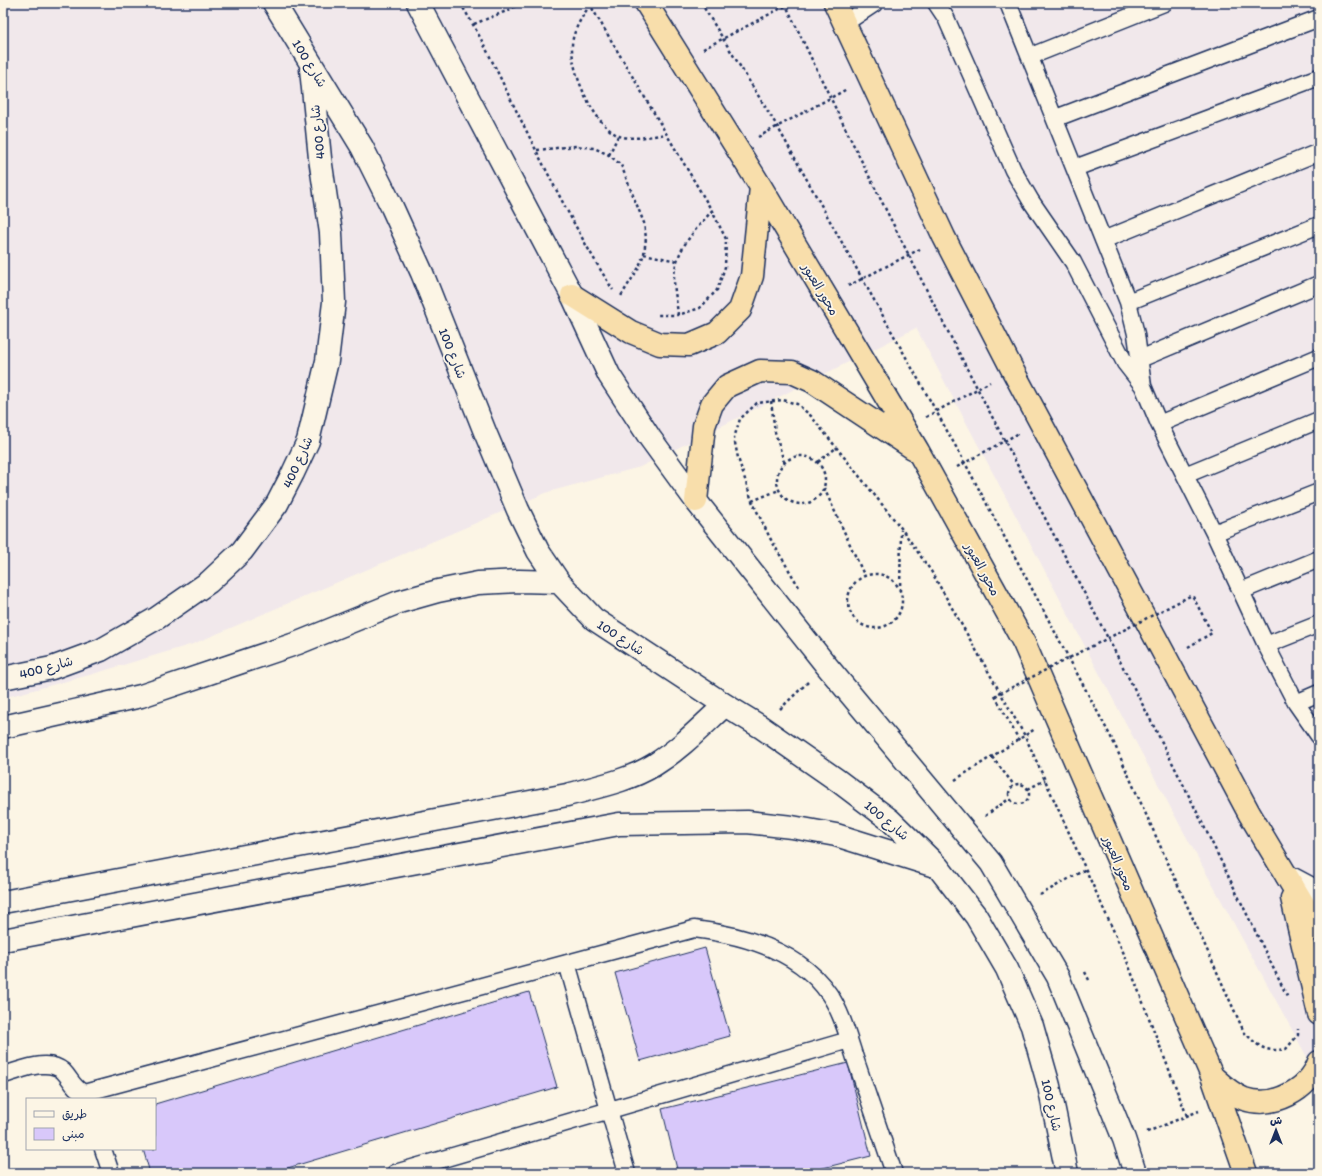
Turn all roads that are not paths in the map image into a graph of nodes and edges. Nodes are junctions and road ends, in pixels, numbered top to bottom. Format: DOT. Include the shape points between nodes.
graph roads {
  1 [pos="274,3"];
  2 [pos="418,3"];
  3 [pos="646,3"];
  4 [pos="835,3"];
  5 [pos="875,3"];
  6 [pos="936,3"];
  7 [pos="1008,3"];
  8 [pos="1164,3"];
  9 [pos="1319,18"];
  10 [pos="845,23"];
  11 [pos="1031,56"];
  12 [pos="310,64"];
  13 [pos="1319,77"];
  14 [pos="1056,118"];
  15 [pos="1319,152"];
  16 [pos="1075,168"];
  17 [pos="761,187"];
  18 [pos="1319,225"];
  19 [pos="1104,240"];
  20 [pos="1319,284"];
  21 [pos="572,295"];
  22 [pos="1128,302"];
  23 [pos="1319,357"];
  24 [pos="1140,359"];
  25 [pos="1144,386"];
  26 [pos="1319,420"];
  27 [pos="1159,424"];
  28 [pos="918,451"];
  29 [pos="1185,475"];
  30 [pos="1319,492"];
  31 [pos="696,501"];
  32 [pos="1214,533"];
  33 [pos="1319,559"];
  34 [pos="560,582"];
  35 [pos="1241,591"];
  36 [pos="1319,624"];
  37 [pos="1266,645"];
  38 [pos="3,678"];
  39 [pos="1319,693"];
  40 [pos="1296,703"];
  41 [pos="725,706"];
  42 [pos="3,727"];
  43 [pos="1319,736"];
  44 [pos="938,867"];
  45 [pos="1287,876"];
  46 [pos="1319,893"];
  47 [pos="3,902"];
  48 [pos="1319,930"];
  49 [pos="3,940"];
  50 [pos="567,963"];
  51 [pos="1319,1014"];
  52 [pos="848,1040"];
  53 [pos="1319,1062"];
  54 [pos="3,1075"];
  55 [pos="1212,1076"];
  56 [pos="85,1096"];
  57 [pos="609,1110"];
  58 [pos="103,1150"];
  59 [pos="111,1173"];
  60 [pos="395,1173"];
  61 [pos="627,1173"];
  62 [pos="894,1173"];
  63 [pos="1067,1173"];
  64 [pos="1135,1173"];
  65 [pos="1246,1173"];
  1 -- 12 [label="street, شارع 100"];
  2 -- 21 [label="street"];
  3 -- 17 [label="highway, محور العبور"];
  4 -- 10 [label="highway"];
  5 -- 10 [label="lane"];
  6 -- 25 [label="lane" via="946,18 1013,170 1031,202 1073,262 1125,363"];
  7 -- 11 [label="lane"];
  8 -- 11 [label="lane"];
  9 -- 14 [label="lane"];
  10 -- 45 [label="highway" via="944,238 1249,813"];
  11 -- 14 [label="lane"];
  12 -- 34 [label="street, شارع 100" via="362,147 392,207 422,273 518,510 538,550"];
  12 -- 38 [label="street, شارع 400" via="331,233 334,302 328,361 308,441 293,473 277,504 242,550 210,582 157,618 101,650 52,668"];
  13 -- 16 [label="lane"];
  14 -- 16 [label="lane"];
  15 -- 19 [label="lane"];
  16 -- 19 [label="lane"];
  17 -- 21 [label="highway" via="752,276 740,310 718,333 689,345 660,344 631,332"];
  17 -- 28 [label="highway, محور العبور"];
  18 -- 22 [label="lane"];
  19 -- 22 [label="lane"];
  20 -- 24 [label="lane"];
  21 -- 31 [label="street" via="609,375 650,438"];
  22 -- 24 [label="lane"];
  23 -- 27 [label="lane"];
  24 -- 25 [label="lane"];
  25 -- 27 [label="lane"];
  26 -- 29 [label="lane"];
  27 -- 29 [label="lane"];
  28 -- 31 [label="highway" via="812,382 792,372 760,371 727,386 712,404 704,426"];
  28 -- 55 [label="highway, محور العبور" via="1024,644"];
  29 -- 32 [label="lane"];
  30 -- 32 [label="lane"];
  31 -- 64 [label="street" via="826,665 991,863 1058,977 1124,1139"];
  32 -- 35 [label="lane"];
  33 -- 35 [label="lane"];
  34 -- 41 [label="street, شارع 100" via="594,619"];
  34 -- 42 [label="street" via="478,583 438,591 399,602 298,643 141,696"];
  35 -- 37 [label="lane"];
  36 -- 37 [label="lane"];
  37 -- 40 [label="lane"];
  39 -- 40 [label="lane"];
  40 -- 43 [label="lane"];
  41 -- 44 [label="street, شارع 100" via="761,727 890,820"];
  41 -- 47 [label="street" via="653,766 620,781 567,795"];
  44 -- 49 [label="street" via="836,835 792,827 747,822 619,824"];
  44 -- 63 [label="street, شارع 100" via="976,916 1007,969 1032,1026 1049,1086"];
  45 -- 46 [label="street"];
  45 -- 48 [label="highway"];
  45 -- 51 [label="highway"];
  50 -- 52 [label="lane" via="694,929 737,936 786,956 808,970 830,994"];
  50 -- 56 [label="lane"];
  50 -- 57 [label="lane"];
  52 -- 57 [label="lane"];
  52 -- 62 [label="lane"];
  53 -- 55 [label="highway" via="1303,1086 1286,1097 1266,1102 1245,1099 1227,1090"];
  54 -- 56 [label="lane" via="46,1064 54,1066 62,1070"];
  55 -- 65 [label="highway, محور العبور"];
  57 -- 60 [label="lane"];
  57 -- 61 [label="lane"];
  58 -- 59 [label="lane"];
}
